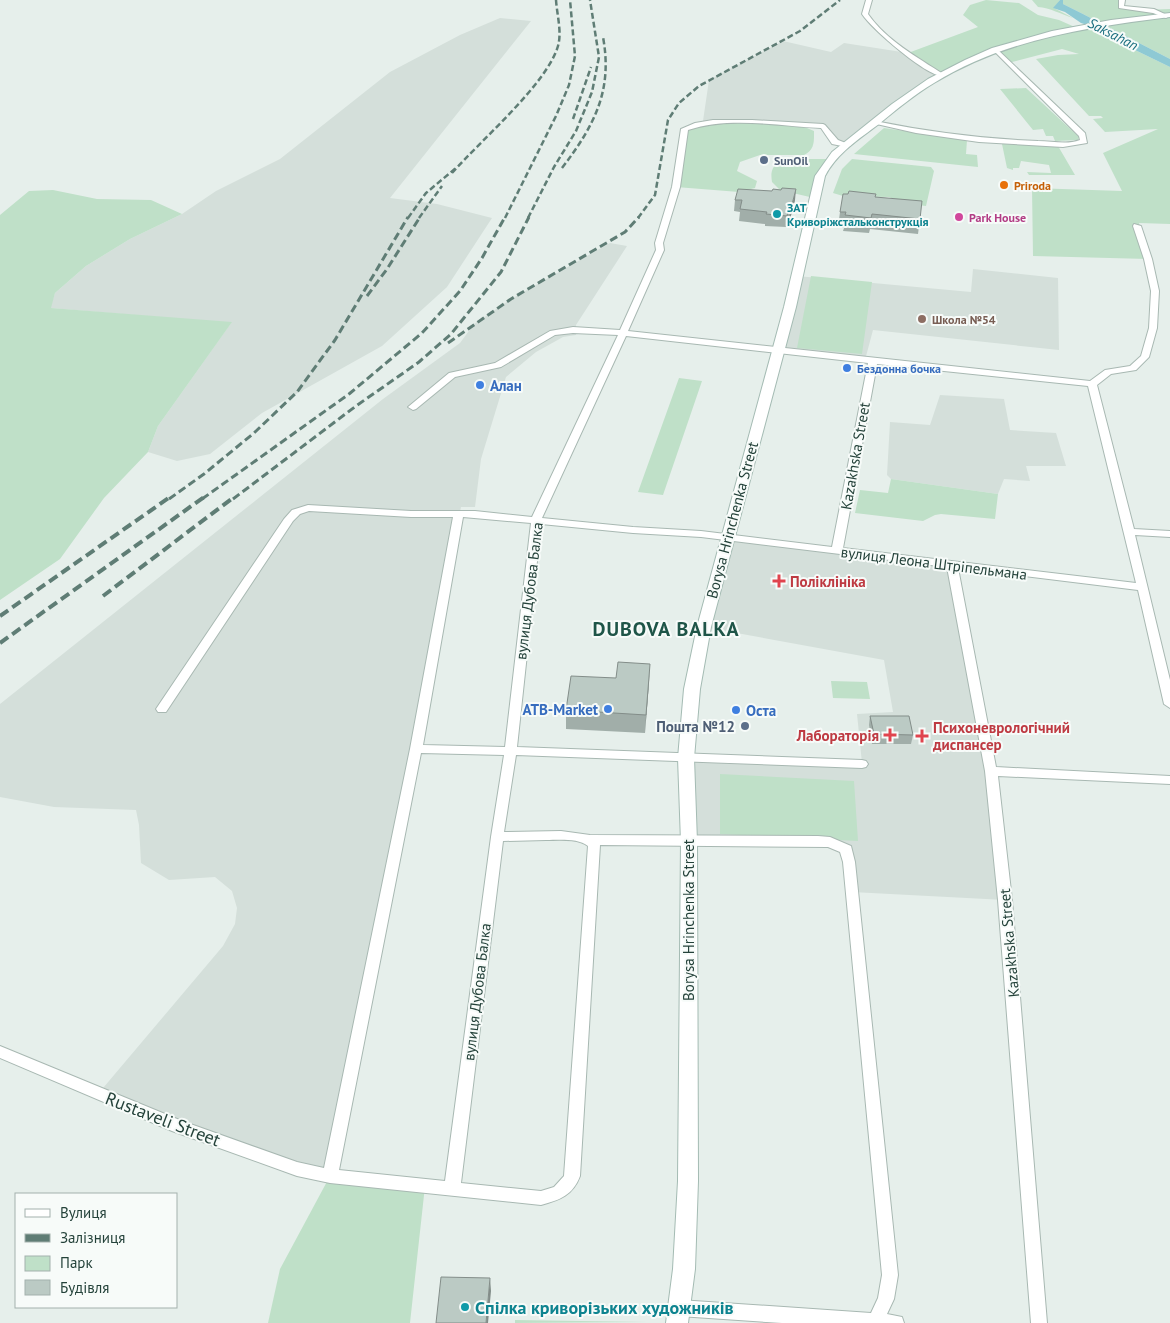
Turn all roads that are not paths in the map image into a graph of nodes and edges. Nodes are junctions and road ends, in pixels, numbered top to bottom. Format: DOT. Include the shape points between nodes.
graph roads {
  1 [pos="869,0"];
  2 [pos="1122,0"];
  3 [pos="1168,16"];
  4 [pos="997,50"];
  5 [pos="940,75"];
  6 [pos="875,123"];
  7 [pos="847,145"];
  8 [pos="1137,226"];
  9 [pos="623,333"];
  10 [pos="777,351"];
  11 [pos="872,361"];
  12 [pos="1092,384"];
  13 [pos="413,407"];
  14 [pos="459,514"];
  15 [pos="536,520"];
  16 [pos="1128,532"];
  17 [pos="1170,534"];
  18 [pos="728,536"];
  19 [pos="837,550"];
  20 [pos="952,566"];
  21 [pos="1141,588"];
  22 [pos="1170,704"];
  23 [pos="162,709"];
  24 [pos="416,749"];
  25 [pos="510,752"];
  26 [pos="686,758"];
  27 [pos="862,764"];
  28 [pos="991,771"];
  29 [pos="1170,780"];
  30 [pos="497,836"];
  31 [pos="590,840"];
  32 [pos="689,842"];
  33 [pos="0,1052"];
  34 [pos="330,1176"];
  35 [pos="452,1189"];
  36 [pos="678,1315"];
  37 [pos="876,1322"];
  38 [pos="896,1323"];
  39 [pos="1039,1323"];
  1 -- 5 [label="street" via="865,14 868,19"];
  2 -- 3 [label="street" via="1121,6"];
  3 -- 4 [label="street, Borysa Hrinchenka Street" via="1078,28"];
  4 -- 5 [label="street, Borysa Hrinchenka Street"];
  4 -- 6 [label="street" via="1082,135 1084,141 1062,144 1015,142 921,132"];
  5 -- 6 [label="street, Borysa Hrinchenka Street"];
  6 -- 7 [label="street, Borysa Hrinchenka Street"];
  7 -- 9 [label="street, вулиця Дубова Балка" via="836,142 823,126 716,122 695,124 685,129 676,187 659,242 660,250"];
  7 -- 10 [label="street, Borysa Hrinchenka Street" via="825,166 820,176"];
  8 -- 12 [label="street" via="1155,291 1153,328 1145,357 1134,368 1108,372"];
  9 -- 10 [label="street"];
  9 -- 13 [label="street" via="573,330 553,333 505,362 452,375"];
  9 -- 15 [label="street, вулиця Дубова Балка"];
  10 -- 11 [label="street"];
  10 -- 18 [label="street, Borysa Hrinchenka Street"];
  11 -- 12 [label="street"];
  11 -- 19 [label="street, Kazakhska Street"];
  12 -- 16 [label="street"];
  14 -- 15 [label="street, вулиця Леона Штріпельмана"];
  14 -- 23 [label="street, вулиця Леона Штріпельмана" via="331,508 308,508 296,512 288,519"];
  14 -- 24 [label="street"];
  15 -- 18 [label="street, вулиця Леона Штріпельмана"];
  15 -- 25 [label="street, вулиця Дубова Балка"];
  16 -- 17 [label="street"];
  16 -- 21 [label="street"];
  18 -- 19 [label="street, вулиця Леона Штріпельмана"];
  18 -- 26 [label="street, Borysa Hrinchenka Street" via="696,668"];
  19 -- 20 [label="street, вулиця Леона Штріпельмана"];
  20 -- 21 [label="street, вулиця Леона Штріпельмана"];
  20 -- 28 [label="street, Kazakhska Street"];
  21 -- 22 [label="street"];
  24 -- 25 [label="street"];
  24 -- 34 [label="street"];
  25 -- 26 [label="street"];
  25 -- 30 [label="street, вулиця Дубова Балка"];
  26 -- 27 [label="street"];
  26 -- 32 [label="street, Borysa Hrinchenka Street"];
  28 -- 29 [label="street"];
  28 -- 39 [label="street, Kazakhska Street" via="1005,900"];
  30 -- 31 [label="street" via="574,836"];
  30 -- 35 [label="street, вулиця Дубова Балка"];
  31 -- 32 [label="street"];
  31 -- 35 [label="street, Rustaveli Street" via="594,848 571,1180 556,1194 541,1198"];
  32 -- 36 [label="street, Borysa Hrinchenka Street" via="688,1180 684,1269"];
  32 -- 37 [label="street" via="818,841 846,849 890,1275 886,1299"];
  33 -- 34 [label="street, Rustaveli Street" via="177,1126 297,1169"];
  34 -- 35 [label="street, Rustaveli Street"];
  36 -- 37 [label="street"];
  37 -- 38 [label="street"];
}
